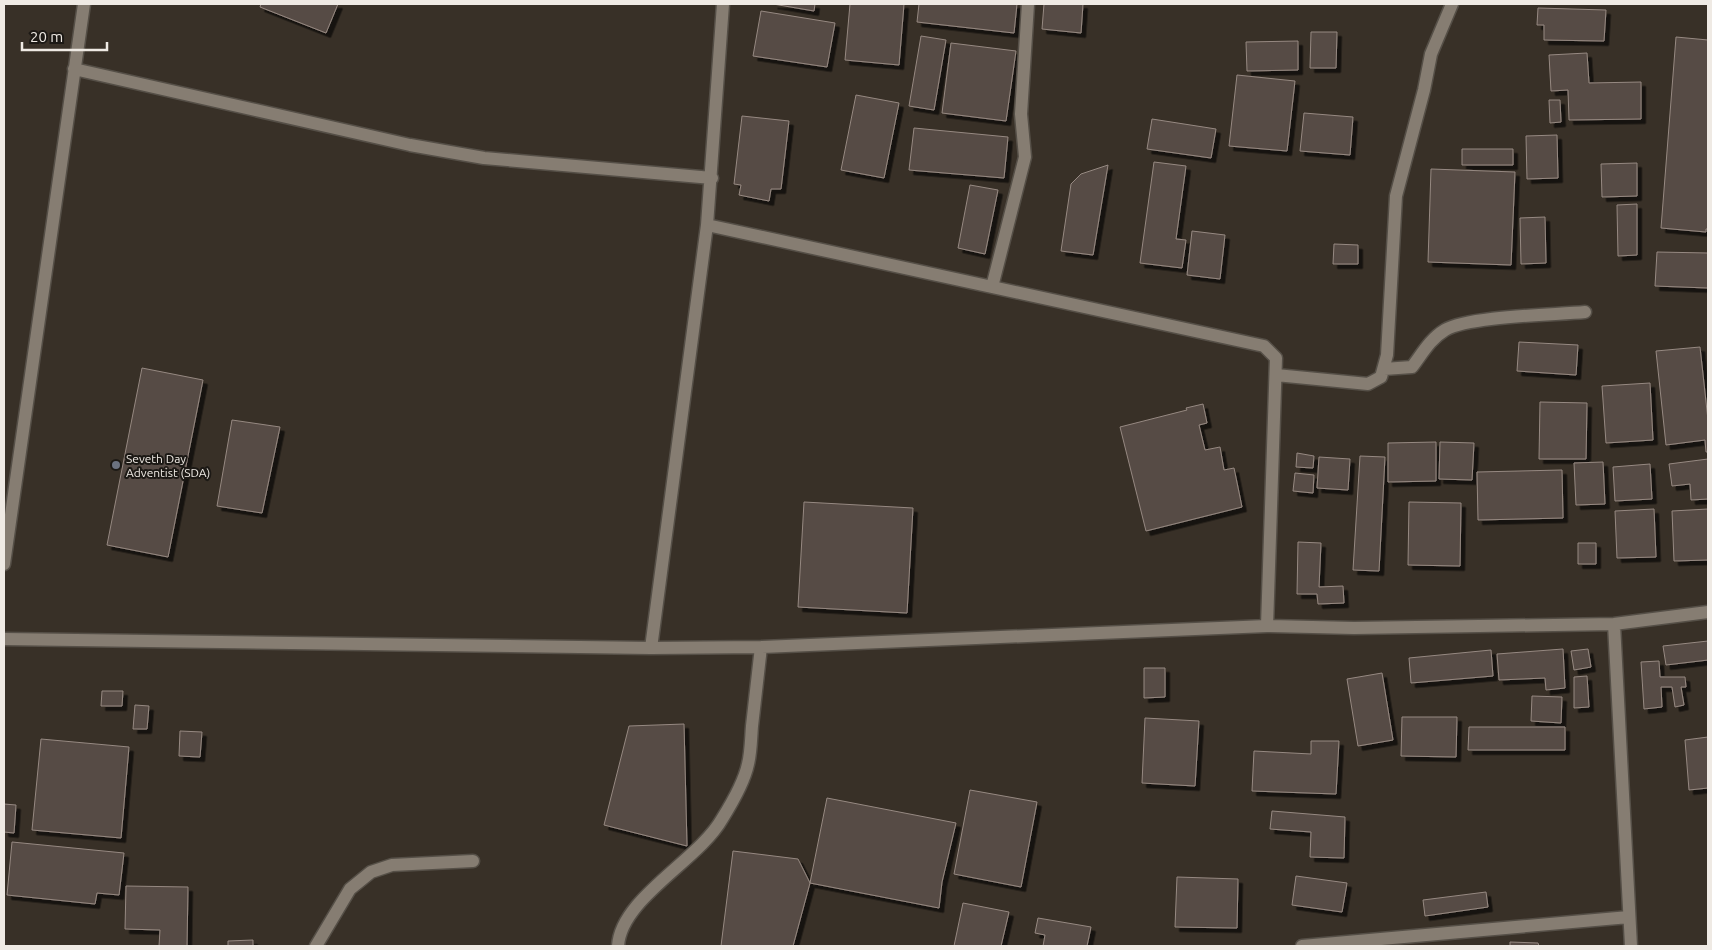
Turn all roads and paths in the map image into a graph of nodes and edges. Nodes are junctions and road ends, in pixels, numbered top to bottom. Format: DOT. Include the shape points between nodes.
graph roads {
  1 [pos="84,4"];
  2 [pos="723,4"];
  3 [pos="1028,4"];
  4 [pos="1452,4"];
  5 [pos="74,69"];
  6 [pos="712,178"];
  7 [pos="707,225"];
  8 [pos="992,287"];
  9 [pos="1585,312"];
  10 [pos="1384,368"];
  11 [pos="1276,374"];
  12 [pos="4,564"];
  13 [pos="1708,612"];
  14 [pos="1614,624"];
  15 [pos="1267,626"];
  16 [pos="4,639"];
  17 [pos="761,647"];
  18 [pos="651,648"];
  19 [pos="473,861"];
  20 [pos="1630,917"];
  21 [pos="316,946"];
  22 [pos="618,946"];
  23 [pos="1302,946"];
  24 [pos="1632,946"];
  1 -- 5 [label="street"];
  2 -- 6 [label="street"];
  3 -- 8 [label="street" via="1021,114 1025,157"];
  4 -- 10 [label="street" via="1431,54 1396,196"];
  5 -- 6 [label="street" via="410,145 484,158"];
  5 -- 12 [label="street"];
  6 -- 7 [label="street"];
  7 -- 8 [label="street"];
  7 -- 18 [label="street"];
  8 -- 11 [label="street" via="1264,346 1276,358"];
  9 -- 10 [label="street" via="1467,322 1433,339 1412,367"];
  10 -- 11 [label="street" via="1381,377 1368,384"];
  11 -- 15 [label="street"];
  13 -- 14 [label="street"];
  14 -- 15 [label="street" via="1354,628"];
  14 -- 20 [label="street"];
  15 -- 17 [label="street"];
  16 -- 18 [label="street"];
  17 -- 18 [label="street"];
  17 -- 22 [label="street" via="748,764 738,788 712,836 635,907"];
  19 -- 21 [label="street" via="392,866 371,872 350,889"];
  20 -- 23 [label="street"];
  20 -- 24 [label="street"];
}
